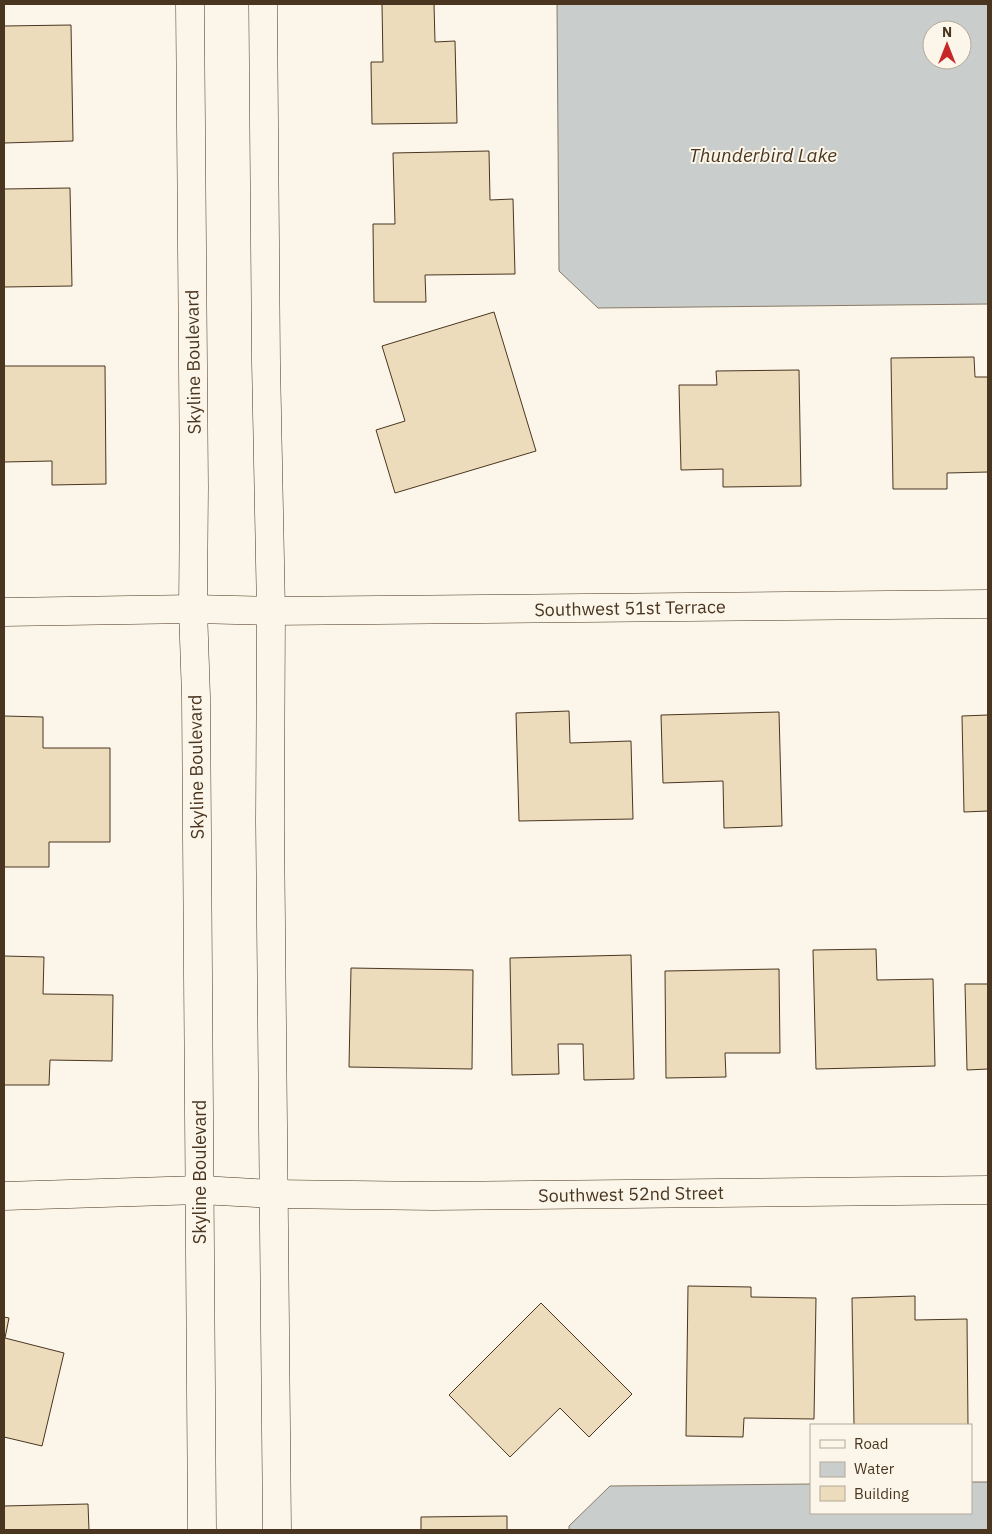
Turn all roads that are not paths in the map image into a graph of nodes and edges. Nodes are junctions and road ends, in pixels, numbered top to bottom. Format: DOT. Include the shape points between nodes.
graph roads {
  1 [pos="190,4"];
  2 [pos="263,4"];
  3 [pos="988,604"];
  4 [pos="193,609"];
  5 [pos="271,611"];
  6 [pos="4,612"];
  7 [pos="200,1190"];
  8 [pos="988,1190"];
  9 [pos="273,1194"];
  10 [pos="4,1196"];
  11 [pos="202,1530"];
  12 [pos="276,1530"];
  1 -- 4 [label="street, Skyline Boulevard"];
  2 -- 5 [label="street"];
  3 -- 5 [label="street, Southwest 51st Terrace"];
  4 -- 5 [label="street, Southwest 51st Terrace"];
  4 -- 6 [label="street"];
  4 -- 7 [label="street, Skyline Boulevard"];
  5 -- 9 [label="street"];
  7 -- 9 [label="street, Southwest 52nd Street"];
  7 -- 10 [label="street"];
  7 -- 11 [label="street, Skyline Boulevard"];
  8 -- 9 [label="street, Southwest 52nd Street" via="433,1196"];
  9 -- 12 [label="street"];
}
